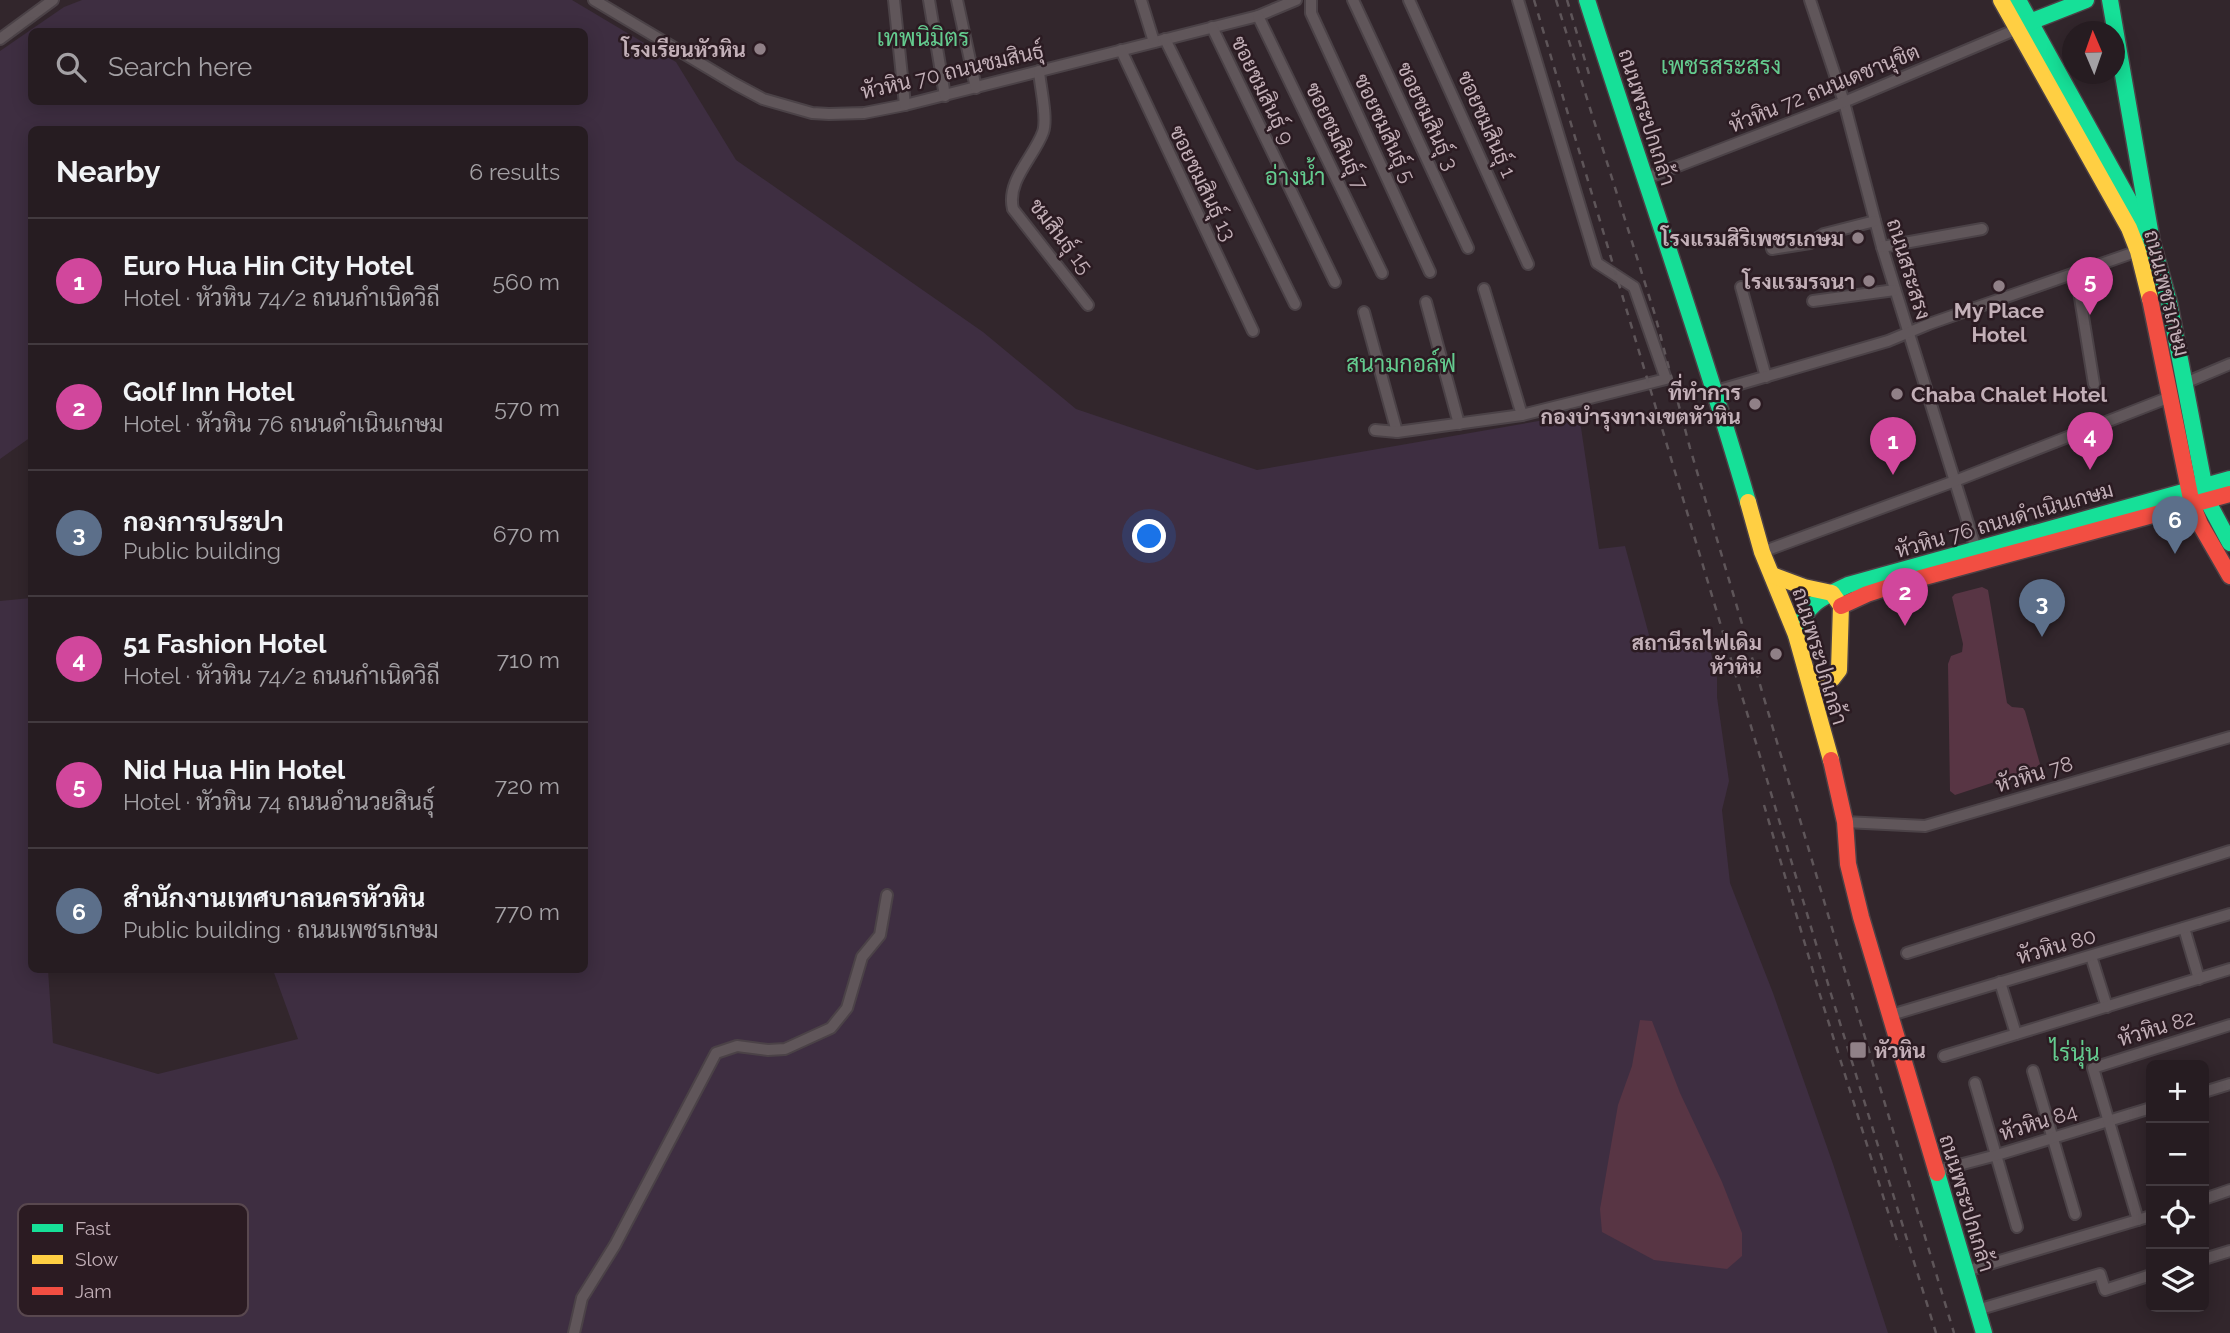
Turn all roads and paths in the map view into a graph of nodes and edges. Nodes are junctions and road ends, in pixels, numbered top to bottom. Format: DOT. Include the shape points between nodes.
graph roads {
  1 [pos="53,0"];
  2 [pos="594,0"];
  3 [pos="894,0"];
  4 [pos="929,0"];
  5 [pos="957,0"];
  6 [pos="1141,0"];
  7 [pos="1296,0"];
  8 [pos="1311,0"];
  9 [pos="1353,0"];
  10 [pos="1409,0"];
  11 [pos="1518,0"];
  12 [pos="1587,0"];
  13 [pos="1810,0"];
  14 [pos="2001,0"];
  15 [pos="2018,0"];
  16 [pos="2085,0"];
  17 [pos="2110,0"];
  18 [pos="1258,16"];
  19 [pos="2024,25"];
  20 [pos="1212,27"];
  21 [pos="0,39"];
  22 [pos="1159,41"];
  23 [pos="1121,50"];
  24 [pos="1039,71"];
  25 [pos="976,88"];
  26 [pos="945,96"];
  27 [pos="1844,102"];
  28 [pos="905,106"];
  29 [pos="2113,170"];
  30 [pos="2140,170"];
  31 [pos="1644,179"];
  32 [pos="1875,221"];
  33 [pos="1982,229"];
  34 [pos="2145,246"];
  35 [pos="1882,247"];
  36 [pos="1468,248"];
  37 [pos="1772,249"];
  38 [pos="1528,264"];
  39 [pos="1382,272"];
  40 [pos="1430,272"];
  41 [pos="2076,273"];
  42 [pos="1335,282"];
  43 [pos="1741,287"];
  44 [pos="1484,289"];
  45 [pos="1895,290"];
  46 [pos="1813,301"];
  47 [pos="1426,302"];
  48 [pos="1088,304"];
  49 [pos="1295,304"];
  50 [pos="1364,312"];
  51 [pos="1253,331"];
  52 [pos="1908,333"];
  53 [pos="2230,365"];
  54 [pos="1766,377"];
  55 [pos="2185,383"];
  56 [pos="2094,384"];
  57 [pos="1717,391"];
  58 [pos="2170,397"];
  59 [pos="1522,415"];
  60 [pos="1459,424"];
  61 [pos="1375,430"];
  62 [pos="1396,432"];
  63 [pos="2230,479"];
  64 [pos="1955,481"];
  65 [pos="2230,494"];
  66 [pos="2198,495"];
  67 [pos="2230,543"];
  68 [pos="1762,552"];
  69 [pos="1978,555"];
  70 [pos="1772,575"];
  71 [pos="2230,576"];
  72 [pos="1837,599"];
  73 [pos="1796,635"];
  74 [pos="1807,672"];
  75 [pos="1832,680"];
  76 [pos="1816,709"];
  77 [pos="2230,737"];
  78 [pos="1845,822"];
  79 [pos="2230,851"];
  80 [pos="887,895"];
  81 [pos="2230,914"];
  82 [pos="2184,928"];
  83 [pos="1907,953"];
  84 [pos="2091,957"];
  85 [pos="2230,969"];
  86 [pos="2199,979"];
  87 [pos="2000,982"];
  88 [pos="2107,1007"];
  89 [pos="1891,1015"];
  90 [pos="2230,1025"];
  91 [pos="2016,1034"];
  92 [pos="1944,1056"];
  93 [pos="2033,1071"];
  94 [pos="1975,1083"];
  95 [pos="2230,1084"];
  96 [pos="2209,1090"];
  97 [pos="2146,1110"];
  98 [pos="2109,1121"];
  99 [pos="2052,1138"];
  100 [pos="1997,1155"];
  101 [pos="1936,1171"];
  102 [pos="2230,1190"];
  103 [pos="2209,1197"];
  104 [pos="2075,1214"];
  105 [pos="2146,1218"];
  106 [pos="2138,1220"];
  107 [pos="2017,1227"];
  108 [pos="2230,1251"];
  109 [pos="2209,1257"];
  110 [pos="1966,1271"];
  111 [pos="2146,1277"];
  112 [pos="1977,1310"];
  113 [pos="574,1333"];
  114 [pos="1984,1333"];
  1 -- 21 [label="street"];
  2 -- 28 [label="street, หัวหิน 70 ถนนชมสินธุ์" via="734,84 776,103 829,114"];
  3 -- 28 [label="street"];
  4 -- 26 [label="street"];
  5 -- 25 [label="street"];
  6 -- 22 [label="street"];
  7 -- 18 [label="street, หัวหิน 70 ถนนชมสินธุ์"];
  8 -- 40 [label="street, ซอยชมสินธุ์ 5" via="1311,13"];
  9 -- 36 [label="street, ซอยชมสินธุ์ 3"];
  10 -- 38 [label="street, ซอยชมสินธุ์ 1"];
  11 -- 59 [label="street" via="1597,263 1634,287 1666,379"];
  12 -- 31 [label="street, ถนนพระปกเกล้า"];
  13 -- 27 [label="street, ถนนสระสรง"];
  14 -- 19 [label="street, ถนนเพชรเกษม"];
  15 -- 19 [label="street, ถนนเพชรเกษม"];
  16 -- 19 [label="street"];
  17 -- 30 [label="street"];
  18 -- 20 [label="street, หัวหิน 70 ถนนชมสินธุ์"];
  18 -- 39 [label="street, ซอยชมสินธุ์ 7"];
  19 -- 27 [label="street, หัวหิน 72 ถนนเดชานุชิต"];
  19 -- 29 [label="street, ถนนเพชรเกษม"];
  19 -- 34 [label="street, ถนนเพชรเกษม" via="2129,228"];
  20 -- 22 [label="street, หัวหิน 70 ถนนชมสินธุ์"];
  20 -- 42 [label="street, ซอยชมสินธุ์ 9"];
  22 -- 23 [label="street, หัวหิน 70 ถนนชมสินธุ์"];
  22 -- 49 [label="street"];
  23 -- 24 [label="street, หัวหิน 70 ถนนชมสินธุ์"];
  23 -- 51 [label="street, ซอยชมสินธุ์ 13"];
  24 -- 25 [label="street, หัวหิน 70 ถนนชมสินธุ์"];
  24 -- 48 [label="street, ชมสินธุ์ 15" via="1044,131 1011,200 1013,209"];
  25 -- 26 [label="street, หัวหิน 70 ถนนชมสินธุ์"];
  26 -- 28 [label="street, หัวหิน 70 ถนนชมสินธุ์"];
  27 -- 31 [label="street, หัวหิน 72 ถนนเดชานุชิต"];
  27 -- 32 [label="street, ถนนสระสรง"];
  29 -- 30 [label="street" via="2128,177"];
  29 -- 34 [label="street, ถนนเพชรเกษม"];
  30 -- 34 [label="street"];
  31 -- 57 [label="street, ถนนพระปกเกล้า"];
  32 -- 35 [label="street, ถนนสระสรง"];
  32 -- 37 [label="street" via="1824,234 1810,243"];
  33 -- 35 [label="street"];
  34 -- 41 [label="street"];
  34 -- 55 [label="street, ถนนเพชรเกษม" via="2165,289"];
  34 -- 58 [label="street, ถนนเพชรเกษม"];
  35 -- 45 [label="street, ถนนสระสรง"];
  41 -- 52 [label="street"];
  41 -- 56 [label="street"];
  43 -- 54 [label="street"];
  44 -- 59 [label="street"];
  45 -- 46 [label="street"];
  45 -- 52 [label="street, ถนนสระสรง"];
  47 -- 60 [label="street"];
  50 -- 62 [label="street"];
  52 -- 54 [label="street"];
  52 -- 64 [label="street, ถนนสระสรง"];
  53 -- 55 [label="street"];
  54 -- 57 [label="street"];
  55 -- 66 [label="street, ถนนเพชรเกษม"];
  57 -- 68 [label="street, ถนนพระปกเกล้า"];
  58 -- 64 [label="street"];
  58 -- 66 [label="street, ถนนเพชรเกษม"];
  59 -- 60 [label="street"];
  60 -- 62 [label="street"];
  61 -- 62 [label="street"];
  63 -- 66 [label="street"];
  64 -- 68 [label="street"];
  64 -- 69 [label="street, ถนนสระสรง"];
  65 -- 66 [label="street"];
  66 -- 67 [label="street, ถนนเพชรเกษม"];
  66 -- 69 [label="street, หัวหิน 76 ถนนดำเนินเกษม"];
  66 -- 71 [label="street, ถนนเพชรเกษม" via="2200,524"];
  68 -- 70 [label="street, ถนนพระปกเกล้า"];
  69 -- 72 [label="street, หัวหิน 76 ถนนดำเนินเกษม" via="1893,579 1848,585"];
  70 -- 72 [label="street"];
  70 -- 73 [label="street, ถนนพระปกเกล้า"];
  72 -- 73 [label="street, หัวหิน 76 ถนนดำเนินเกษม" via="1814,602 1804,611"];
  72 -- 75 [label="street" via="1839,670"];
  73 -- 74 [label="street, ถนนพระปกเกล้า"];
  74 -- 75 [label="street" via="1821,681"];
  74 -- 76 [label="street, ถนนพระปกเกล้า"];
  75 -- 76 [label="street"];
  76 -- 78 [label="street, ถนนพระปกเกล้า"];
  77 -- 78 [label="street, หัวหิน 78" via="1926,826"];
  78 -- 89 [label="street, ถนนพระปกเกล้า" via="1847,864"];
  79 -- 83 [label="street"];
  80 -- 113 [label="street" via="880,935 862,957 847,1008 831,1028 785,1049 737,1046 716,1053 615,1245 582,1298"];
  81 -- 82 [label="street, หัวหิน 80"];
  82 -- 84 [label="street, หัวหิน 80"];
  82 -- 86 [label="street"];
  84 -- 87 [label="street, หัวหิน 80"];
  84 -- 88 [label="street"];
  85 -- 86 [label="street"];
  86 -- 88 [label="street"];
  87 -- 89 [label="street, หัวหิน 80"];
  87 -- 91 [label="street"];
  88 -- 91 [label="street"];
  89 -- 101 [label="street, ถนนพระปกเกล้า"];
  90 -- 98 [label="street, หัวหิน 82" via="2093,1068"];
  91 -- 92 [label="street"];
  93 -- 99 [label="street"];
  94 -- 100 [label="street"];
  95 -- 96 [label="street"];
  97 -- 98 [label="street, หัวหิน 84"];
  98 -- 99 [label="street, หัวหิน 84"];
  98 -- 106 [label="street"];
  99 -- 100 [label="street, หัวหิน 84"];
  99 -- 104 [label="street"];
  100 -- 101 [label="street, หัวหิน 84"];
  100 -- 107 [label="street"];
  101 -- 110 [label="street, ถนนพระปกเกล้า"];
  102 -- 103 [label="street"];
  105 -- 106 [label="street"];
  106 -- 110 [label="street"];
  108 -- 109 [label="street"];
  110 -- 112 [label="street, ถนนพระปกเกล้า"];
  111 -- 112 [label="street" via="2105,1290 2100,1274"];
  112 -- 114 [label="street, ถนนพระปกเกล้า"];
}
